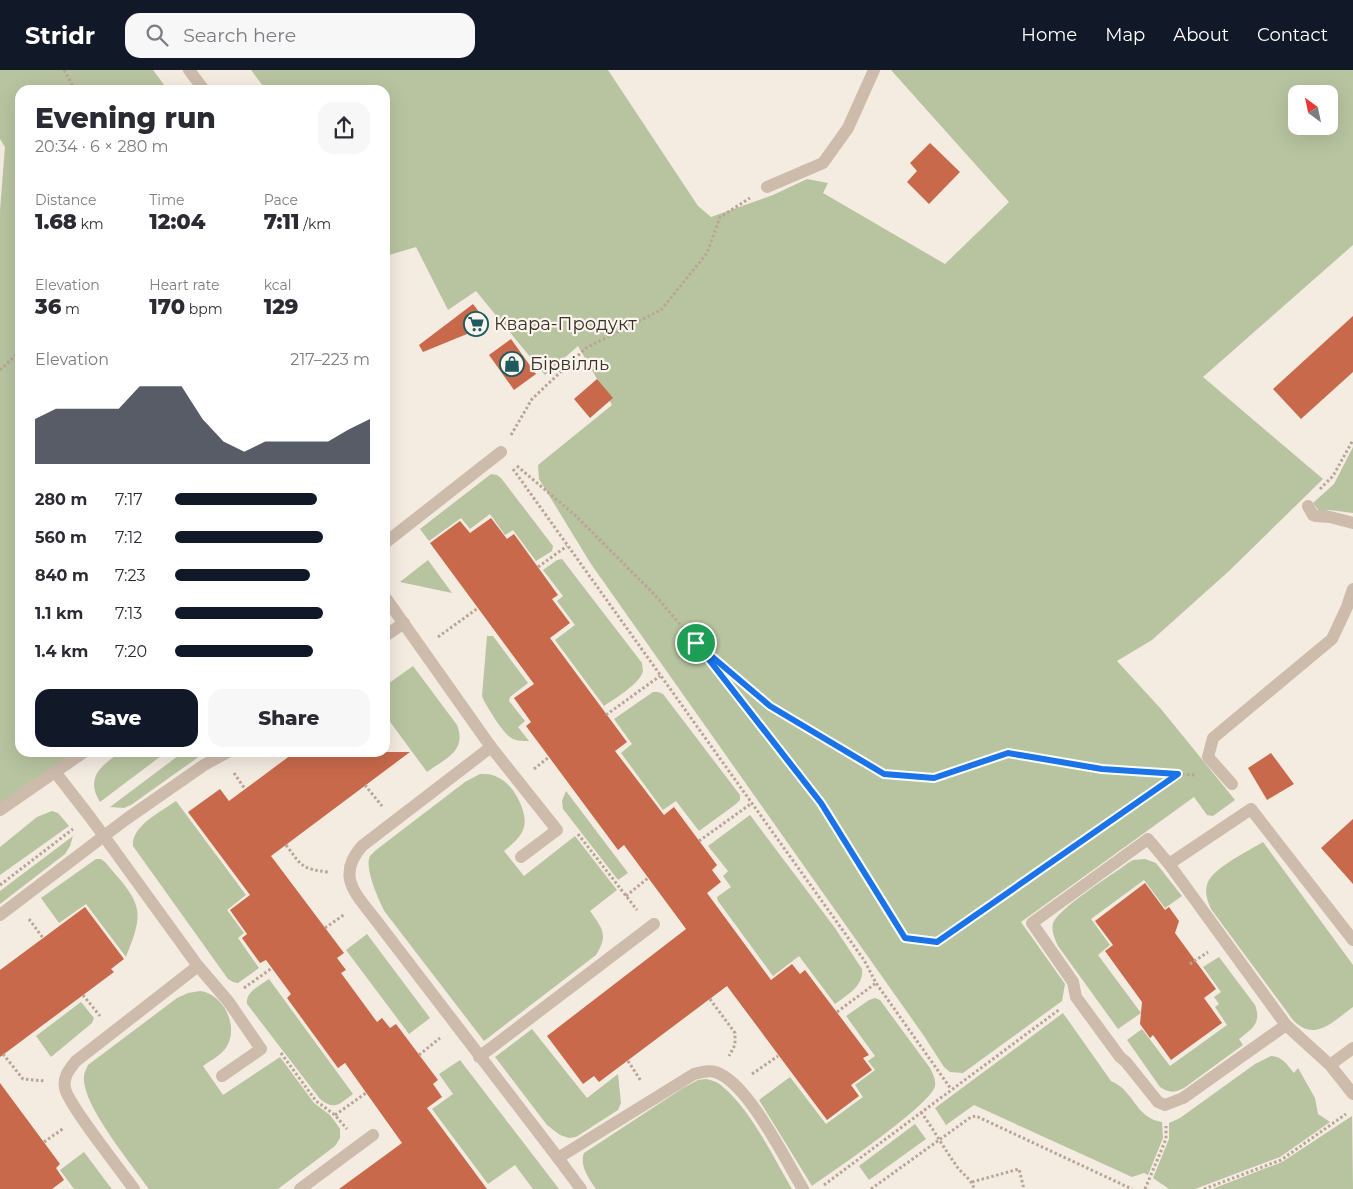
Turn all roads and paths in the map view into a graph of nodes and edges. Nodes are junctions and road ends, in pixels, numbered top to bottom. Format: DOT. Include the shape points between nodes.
graph roads {
  1 [pos="64,70"];
  2 [pos="189,70"];
  3 [pos="874,70"];
  4 [pos="72,85"];
  5 [pos="200,85"];
  6 [pos="767,187"];
  7 [pos="15,356"];
  8 [pos="0,370"];
  9 [pos="1353,440"];
  10 [pos="501,452"];
  11 [pos="1308,506"];
  12 [pos="1353,523"];
  13 [pos="390,539"];
  14 [pos="567,546"];
  15 [pos="538,567"];
  16 [pos="1353,589"];
  17 [pos="390,604"];
  18 [pos="478,608"];
  19 [pos="404,623"];
  20 [pos="390,633"];
  21 [pos="696,643"];
  22 [pos="422,648"];
  23 [pos="660,676"];
  24 [pos="606,714"];
  25 [pos="491,746"];
  26 [pos="77,757"];
  27 [pos="218,757"];
  28 [pos="55,772"];
  29 [pos="1178,774"];
  30 [pos="1197,775"];
  31 [pos="1232,784"];
  32 [pos="752,803"];
  33 [pos="0,810"];
  34 [pos="90,817"];
  35 [pos="575,830"];
  36 [pos="103,837"];
  37 [pos="699,841"];
  38 [pos="286,845"];
  39 [pos="521,857"];
  40 [pos="1169,864"];
  41 [pos="349,875"];
  42 [pos="648,878"];
  43 [pos="0,884"];
  44 [pos="626,896"];
  45 [pos="0,915"];
  46 [pos="652,925"];
  47 [pos="1353,940"];
  48 [pos="198,966"];
  49 [pos="272,968"];
  50 [pos="876,983"];
  51 [pos="83,995"];
  52 [pos="710,999"];
  53 [pos="228,1001"];
  54 [pos="1059,1010"];
  55 [pos="837,1012"];
  56 [pos="1286,1025"];
  57 [pos="456,1026"];
  58 [pos="113,1033"];
  59 [pos="276,1047"];
  60 [pos="1353,1048"];
  61 [pos="3,1054"];
  62 [pos="419,1055"];
  63 [pos="778,1056"];
  64 [pos="479,1057"];
  65 [pos="1330,1065"];
  66 [pos="719,1073"];
  67 [pos="222,1076"];
  68 [pos="65,1083"];
  69 [pos="736,1085"];
  70 [pos="951,1089"];
  71 [pos="366,1093"];
  72 [pos="1353,1094"];
  73 [pos="1165,1105"];
  74 [pos="1353,1110"];
  75 [pos="921,1112"];
  76 [pos="335,1115"];
  77 [pos="373,1135"];
  78 [pos="940,1139"];
  79 [pos="359,1145"];
  80 [pos="558,1158"];
  81 [pos="972,1182"];
  82 [pos="134,1189"];
  83 [pos="300,1189"];
  84 [pos="582,1189"];
  85 [pos="803,1189"];
  86 [pos="818,1189"];
  87 [pos="871,1189"];
  88 [pos="974,1189"];
  89 [pos="1024,1189"];
  90 [pos="1132,1189"];
  91 [pos="1145,1189"];
  92 [pos="1204,1189"];
  1 -- 4 [label="path"];
  2 -- 5 [label="street"];
  3 -- 6 [label="street" via="848,128 823,162"];
  6 -- 10 [label="path" via="720,217 707,253 661,310 586,348 532,399"];
  7 -- 8 [label="path"];
  9 -- 11 [label="path" via="1332,476"];
  10 -- 13 [label="street"];
  10 -- 14 [label="path"];
  10 -- 21 [label="path" via="576,516 654,594"];
  11 -- 12 [label="street" via="1313,515"];
  14 -- 15 [label="path"];
  14 -- 23 [label="path"];
  16 -- 31 [label="street" via="1332,638 1213,738 1208,757"];
  17 -- 19 [label="street"];
  18 -- 22 [label="path"];
  19 -- 20 [label="street"];
  19 -- 22 [label="street"];
  21 -- 29 [label="path" via="770,706 884,774 934,778 1008,753 1102,769"];
  21 -- 29 [label="path" via="821,803 905,938 937,942"];
  22 -- 25 [label="street"];
  23 -- 24 [label="path"];
  23 -- 32 [label="path"];
  25 -- 39 [label="street" via="557,830"];
  25 -- 41 [label="street" via="362,846 349,865"];
  26 -- 28 [label="street"];
  27 -- 36 [label="street"];
  28 -- 33 [label="street"];
  28 -- 34 [label="street"];
  29 -- 30 [label="path"];
  32 -- 37 [label="path"];
  32 -- 50 [label="path" via="864,960"];
  34 -- 36 [label="street"];
  34 -- 43 [label="path"];
  35 -- 44 [label="path"];
  36 -- 45 [label="street"];
  36 -- 48 [label="street"];
  38 -- 41 [label="path" via="302,866 310,870"];
  40 -- 47 [label="street" via="1251,809"];
  40 -- 56 [label="street"];
  40 -- 73 [label="street" via="1148,839 1032,923 1073,982 1076,997 1120,1057 1153,1097"];
  41 -- 57 [label="street" via="358,898"];
  42 -- 44 [label="path"];
  44 -- 46 [label="path"];
  46 -- 64 [label="street"];
  48 -- 53 [label="street"];
  48 -- 58 [label="street"];
  49 -- 53 [label="path"];
  50 -- 55 [label="path"];
  50 -- 70 [label="path"];
  51 -- 58 [label="path"];
  52 -- 66 [label="path" via="735,1033 735,1045"];
  53 -- 67 [label="street" via="261,1049"];
  54 -- 70 [label="path"];
  56 -- 65 [label="street"];
  56 -- 73 [label="street" via="1183,1098"];
  57 -- 62 [label="path"];
  57 -- 64 [label="street"];
  58 -- 68 [label="street" via="76,1061 65,1075"];
  59 -- 76 [label="path" via="316,1101"];
  60 -- 65 [label="street"];
  61 -- 68 [label="path" via="23,1079"];
  63 -- 69 [label="path"];
  64 -- 80 [label="street"];
  65 -- 72 [label="street"];
  66 -- 69 [label="street"];
  66 -- 80 [label="street" via="706,1070 694,1074"];
  68 -- 82 [label="street" via="77,1110"];
  69 -- 85 [label="street" via="750,1102"];
  70 -- 75 [label="path"];
  71 -- 76 [label="path"];
  73 -- 91 [label="path" via="1166,1139"];
  74 -- 92 [label="path" via="1281,1160"];
  75 -- 78 [label="path"];
  75 -- 86 [label="path"];
  76 -- 79 [label="path"];
  77 -- 79 [label="street"];
  78 -- 81 [label="path"];
  78 -- 87 [label="path"];
  78 -- 90 [label="path" via="976,1116"];
  79 -- 83 [label="street"];
  80 -- 84 [label="street"];
  81 -- 88 [label="path"];
  81 -- 89 [label="path" via="1019,1169"];
}
